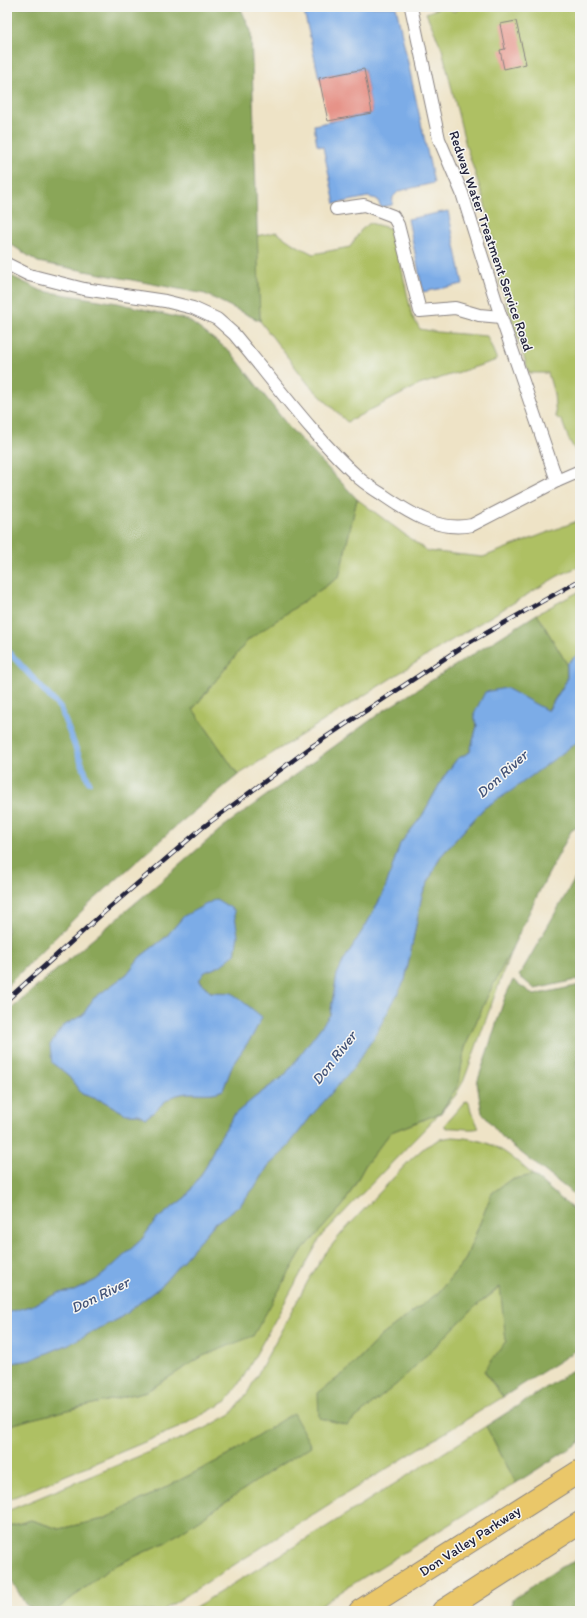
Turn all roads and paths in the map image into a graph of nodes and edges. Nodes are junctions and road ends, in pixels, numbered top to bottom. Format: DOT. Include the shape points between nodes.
graph roads {
  1 [pos="411,7"];
  2 [pos="336,209"];
  3 [pos="7,264"];
  4 [pos="501,317"];
  5 [pos="580,471"];
  6 [pos="557,481"];
  7 [pos="580,1471"];
  8 [pos="580,1523"];
  9 [pos="360,1611"];
  10 [pos="443,1611"];
  1 -- 4 [label="lane, Redway Water Treatment Service Road" via="439,138 462,193"];
  2 -- 4 [label="lane" via="364,205 393,216 398,225 420,311 455,308 479,315"];
  3 -- 6 [label="lane" via="29,276 84,289 165,301 193,308 217,319 234,334 325,444 361,480 404,510 435,524 459,527 472,525"];
  4 -- 6 [label="lane, Redway Water Treatment Service Road"];
  5 -- 6 [label="lane"];
  7 -- 9 [label="highway, Don Valley Parkway"];
  8 -- 10 [label="highway"];
}
